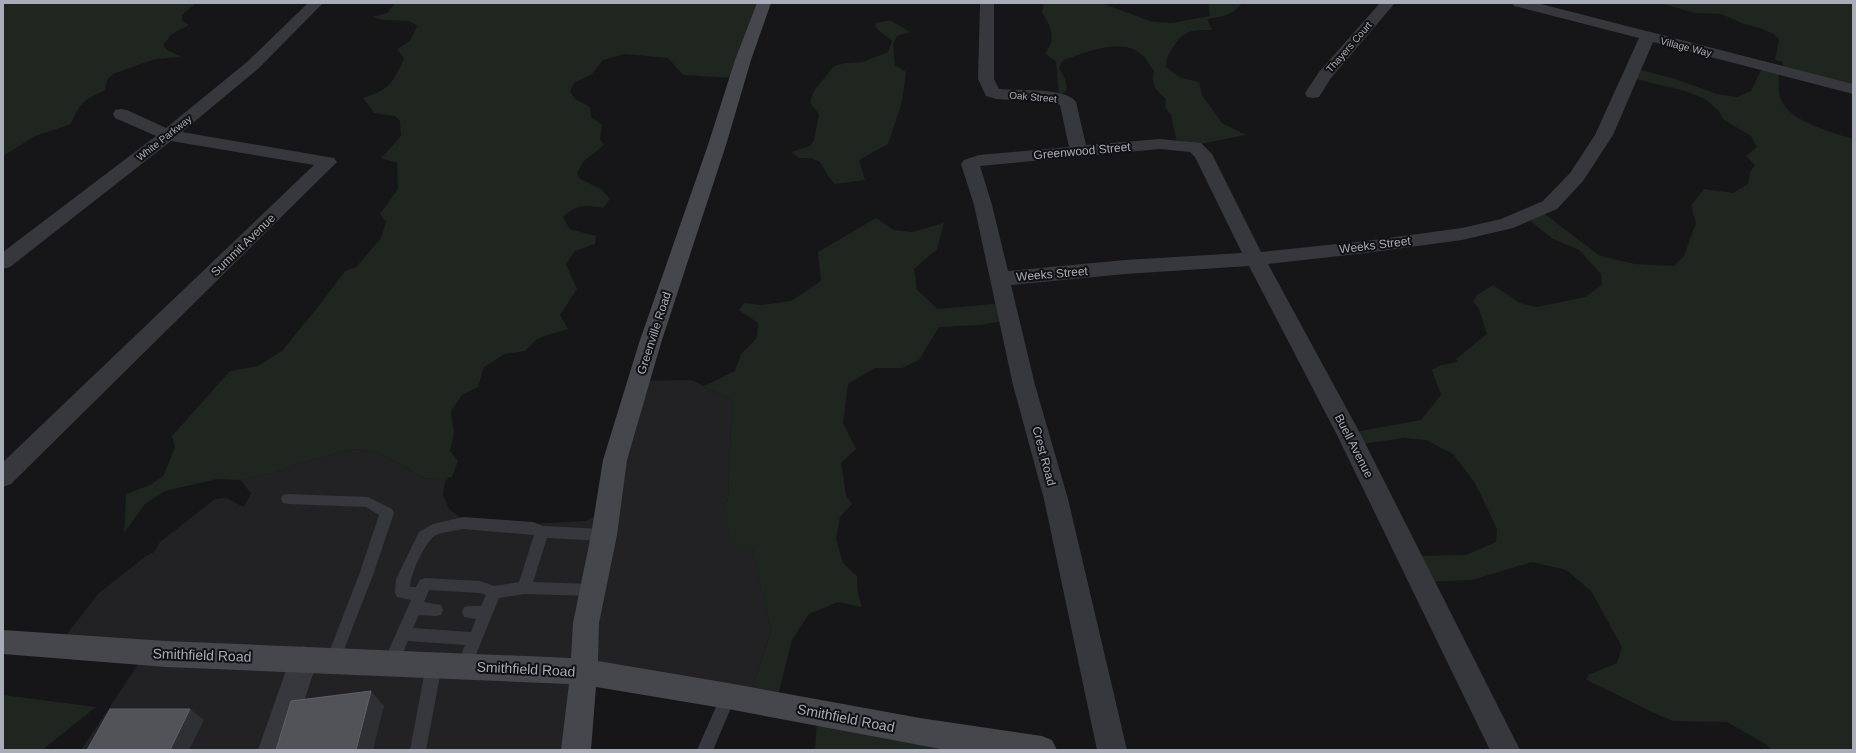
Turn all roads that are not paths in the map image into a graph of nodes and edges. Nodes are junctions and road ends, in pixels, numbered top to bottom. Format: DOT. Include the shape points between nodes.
graph roads {
  1 [pos="316,3"];
  2 [pos="764,3"];
  3 [pos="987,3"];
  4 [pos="1388,3"];
  5 [pos="1519,3"];
  6 [pos="1647,37"];
  7 [pos="1853,89"];
  8 [pos="1313,93"];
  9 [pos="122,114"];
  10 [pos="168,135"];
  11 [pos="1195,147"];
  12 [pos="1079,151"];
  13 [pos="970,164"];
  14 [pos="1255,259"];
  15 [pos="3,262"];
  16 [pos="999,279"];
  17 [pos="3,477"];
  18 [pos="288,499"];
  19 [pos="542,532"];
  20 [pos="604,535"];
  21 [pos="524,588"];
  22 [pos="592,590"];
  23 [pos="494,592"];
  24 [pos="421,594"];
  25 [pos="415,608"];
  26 [pos="436,610"];
  27 [pos="469,612"];
  28 [pos="485,613"];
  29 [pos="403,634"];
  30 [pos="475,639"];
  31 [pos="3,642"];
  32 [pos="304,659"];
  33 [pos="333,660"];
  34 [pos="391,663"];
  35 [pos="434,666"];
  36 [pos="464,667"];
  37 [pos="584,672"];
  38 [pos="728,696"];
  39 [pos="273,750"];
  40 [pos="418,750"];
  41 [pos="576,750"];
  42 [pos="705,750"];
  43 [pos="1042,750"];
  44 [pos="1112,750"];
  45 [pos="1505,750"];
  1 -- 10 [label="street, White Parkway" via="253,65"];
  2 -- 20 [label="main road, Greenville Road" via="650,343 615,460"];
  3 -- 12 [label="street, Oak Street" via="986,79 992,92 1054,97 1068,102"];
  4 -- 8 [label="street, Thayers Court" via="1325,75"];
  5 -- 6 [label="street, Village Way"];
  6 -- 7 [label="street, Village Way"];
  6 -- 14 [label="street, Weeks Street" via="1604,136 1577,177 1550,205 1506,224 1462,234"];
  9 -- 10 [label="street, Summit Avenue"];
  10 -- 15 [label="street, White Parkway"];
  10 -- 17 [label="street, Summit Avenue" via="328,162"];
  11 -- 12 [label="street, Greenwood Street" via="1160,144"];
  11 -- 14 [label="street, Buell Avenue" via="1203,154"];
  12 -- 13 [label="street, Greenwood Street" via="979,160"];
  13 -- 16 [label="street, Crest Road" via="983,205"];
  14 -- 16 [label="street, Weeks Street" via="1125,267"];
  14 -- 45 [label="street, Buell Avenue" via="1349,435"];
  16 -- 44 [label="street, Crest Road" via="1024,385 1056,499"];
  18 -- 33 [label="lane" via="368,502 387,513"];
  19 -- 20 [label="lane"];
  19 -- 21 [label="lane"];
  19 -- 24 [label="lane" via="532,528 463,523 433,530 424,536 403,579 402,593"];
  20 -- 22 [label="main road, Greenville Road"];
  21 -- 22 [label="lane"];
  21 -- 23 [label="lane"];
  22 -- 37 [label="main road, Greenville Road" via="586,623"];
  23 -- 24 [label="lane" via="480,587 425,584"];
  23 -- 28 [label="lane"];
  24 -- 25 [label="lane"];
  25 -- 26 [label="lane"];
  25 -- 29 [label="lane"];
  27 -- 28 [label="lane"];
  28 -- 30 [label="lane"];
  29 -- 30 [label="lane"];
  29 -- 34 [label="lane"];
  30 -- 36 [label="lane"];
  31 -- 32 [label="main road, Smithfield Road" via="166,654"];
  32 -- 33 [label="main road, Smithfield Road"];
  32 -- 39 [label="street"];
  33 -- 34 [label="main road, Smithfield Road"];
  34 -- 35 [label="main road, Smithfield Road"];
  35 -- 36 [label="main road, Smithfield Road"];
  35 -- 40 [label="lane"];
  36 -- 37 [label="main road, Smithfield Road"];
  37 -- 38 [label="main road, Smithfield Road"];
  37 -- 41 [label="main road, Greenville Road"];
  38 -- 42 [label="lane"];
  38 -- 43 [label="main road, Smithfield Road" via="920,732"];
}
